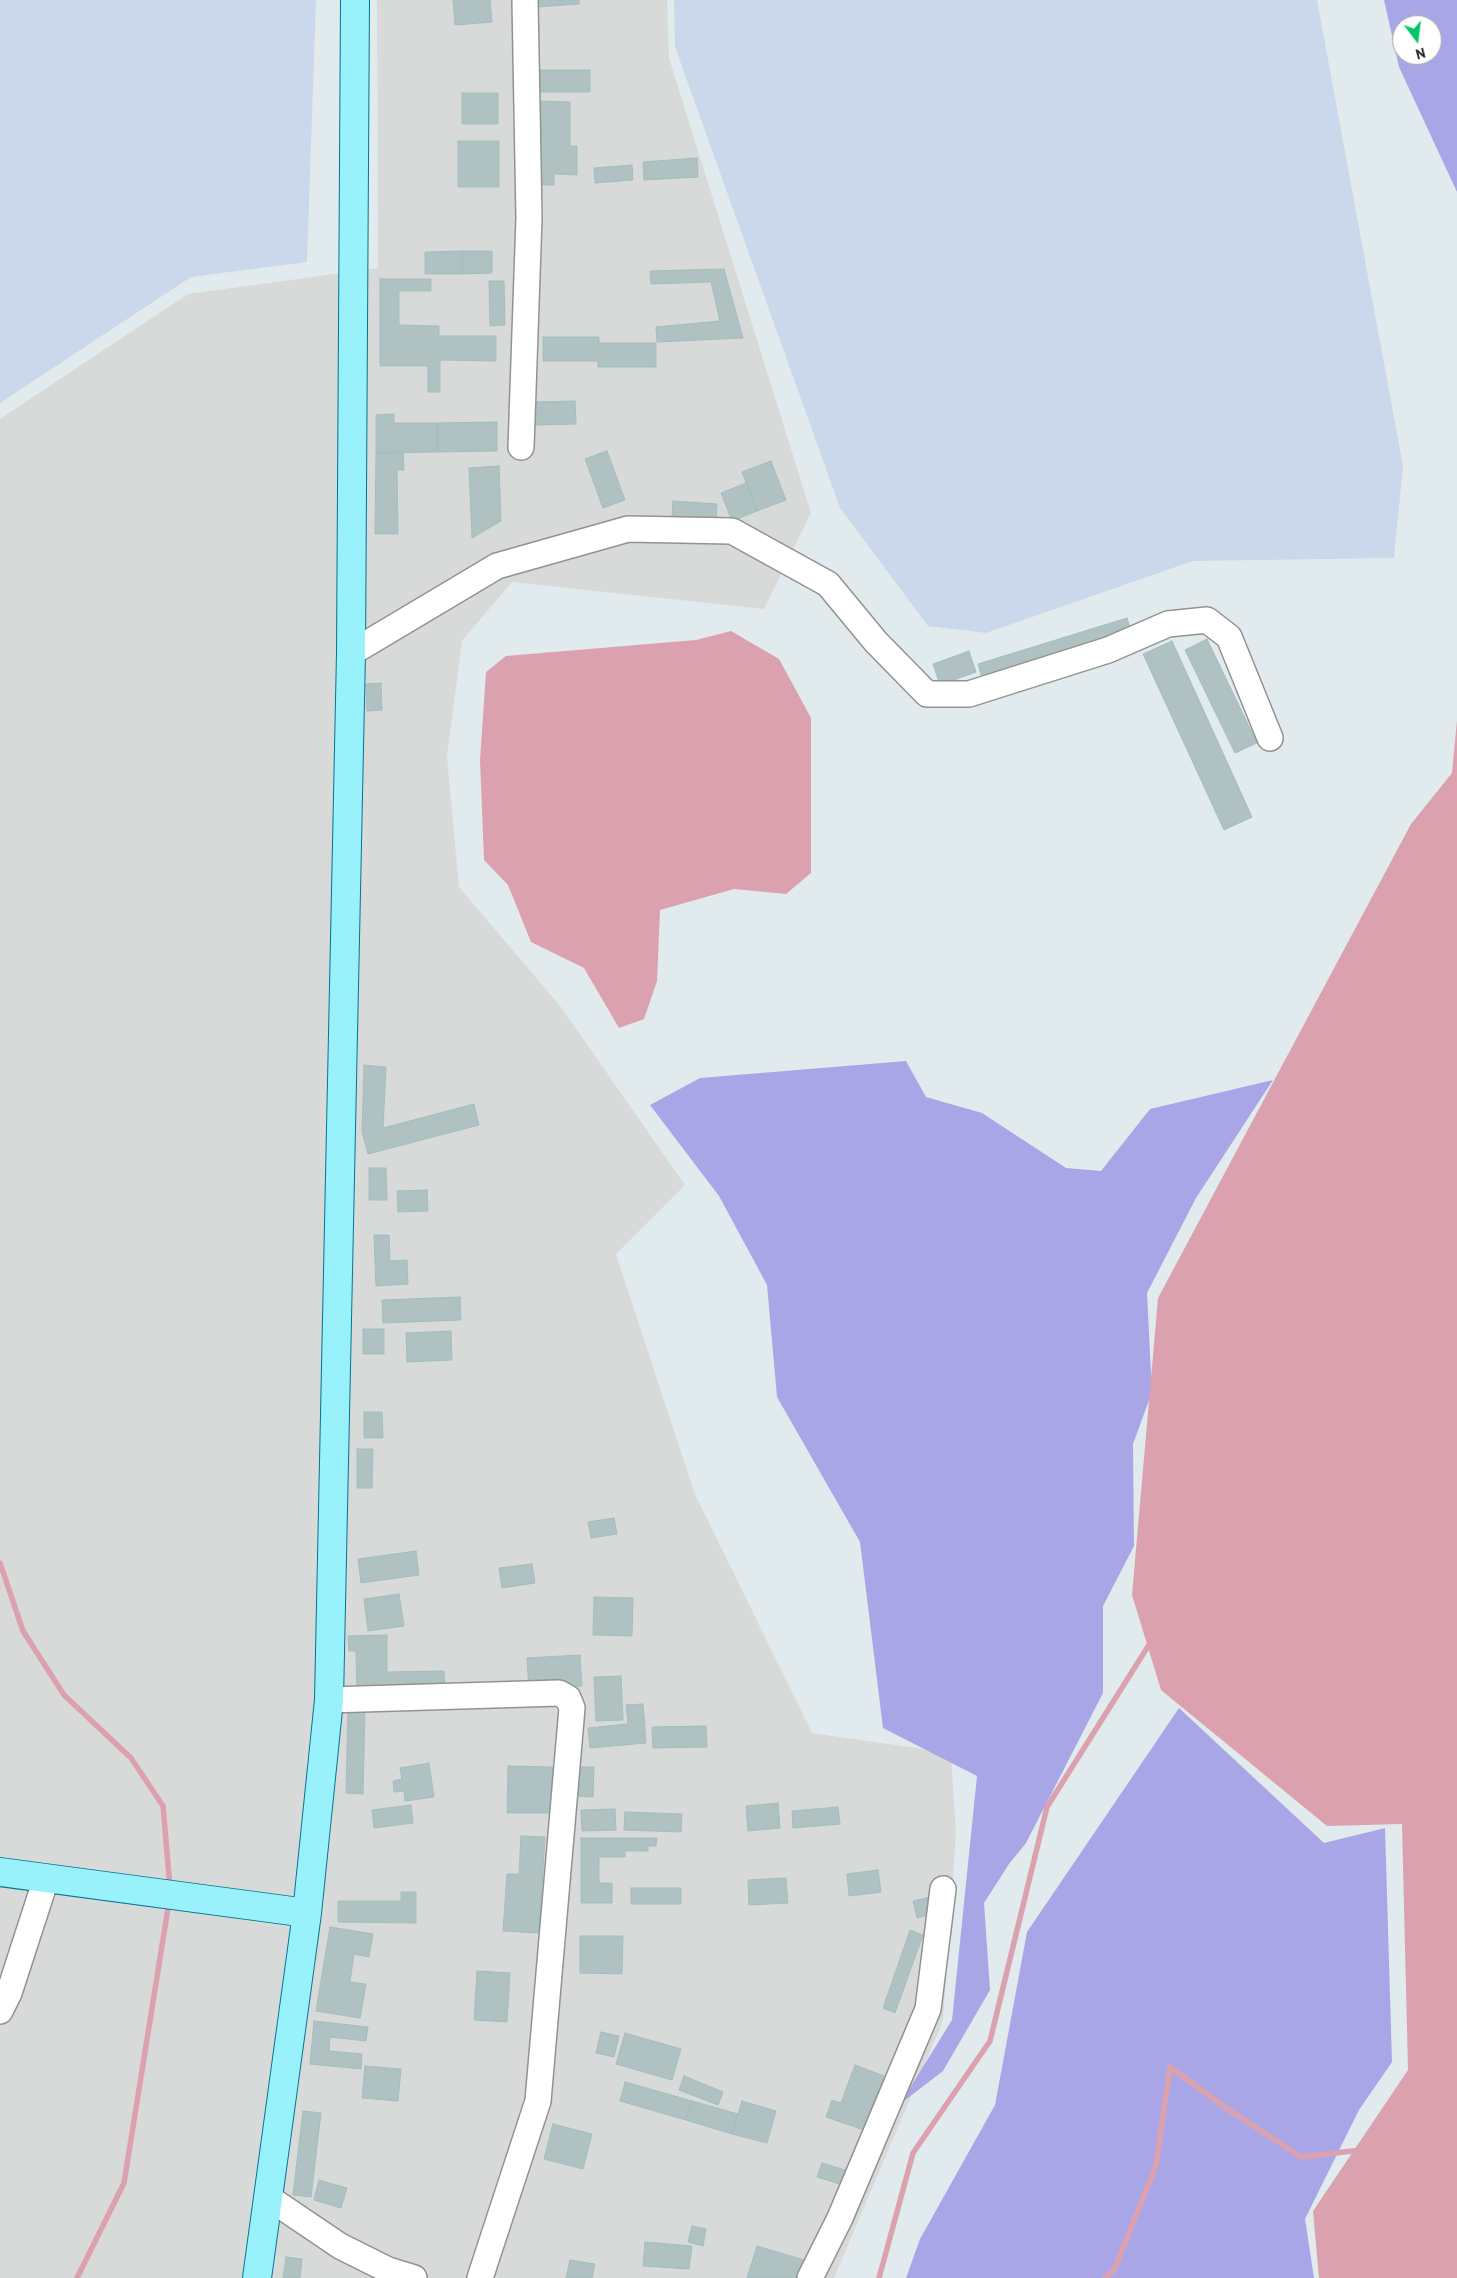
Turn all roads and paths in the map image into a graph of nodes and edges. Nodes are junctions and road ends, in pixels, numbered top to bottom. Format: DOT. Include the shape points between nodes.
graph roads {
  1 [pos="355,0"];
  2 [pos="525,0"];
  3 [pos="521,447"];
  4 [pos="351,653"];
  5 [pos="1270,738"];
  6 [pos="329,1700"];
  7 [pos="0,1872"];
  8 [pos="46,1879"];
  9 [pos="943,1889"];
  10 [pos="307,1913"];
  11 [pos="0,2011"];
  12 [pos="269,2198"];
  13 [pos="257,2278"];
  14 [pos="414,2278"];
  15 [pos="480,2278"];
  16 [pos="810,2278"];
  1 -- 4 [label="main road"];
  2 -- 3 [label="street" via="529,218"];
  4 -- 5 [label="street" via="496,566 628,529 732,531 828,584 876,642 927,694 969,694 1108,650 1168,624 1207,620 1230,637"];
  4 -- 6 [label="main road"];
  6 -- 10 [label="main road"];
  6 -- 15 [label="street" via="559,1693 568,1698 572,1708 538,2101"];
  7 -- 8 [label="main road"];
  8 -- 10 [label="main road"];
  8 -- 11 [label="street" via="9,1993"];
  9 -- 16 [label="street" via="928,2009 840,2218"];
  10 -- 12 [label="main road"];
  12 -- 13 [label="main road"];
  12 -- 14 [label="street" via="340,2246 388,2270"];
}
